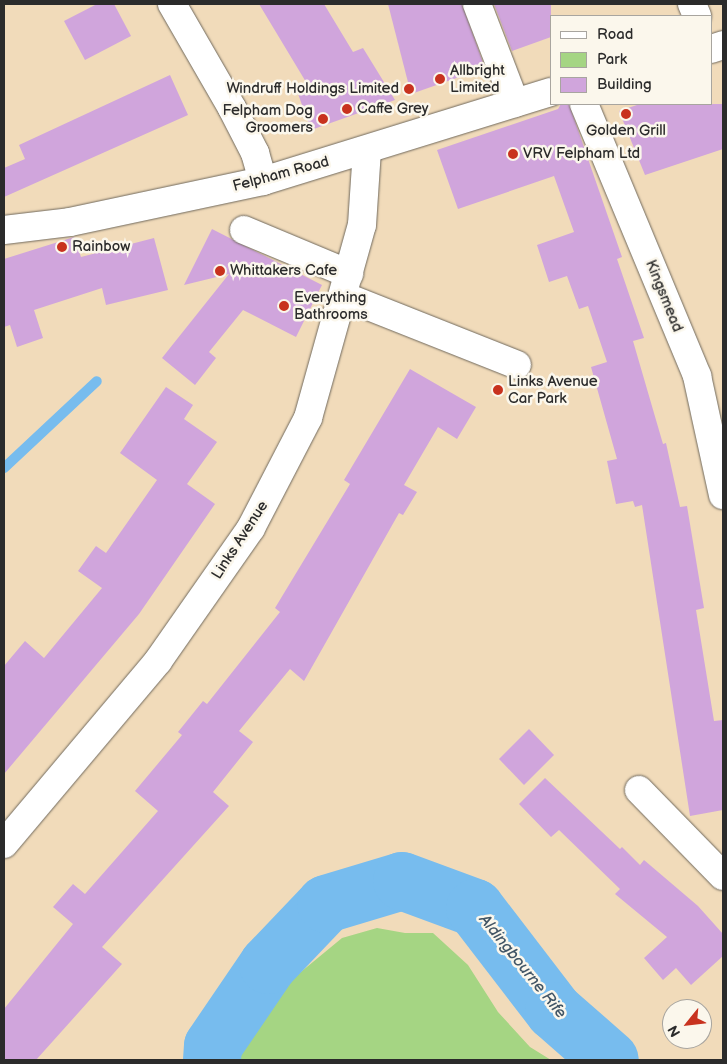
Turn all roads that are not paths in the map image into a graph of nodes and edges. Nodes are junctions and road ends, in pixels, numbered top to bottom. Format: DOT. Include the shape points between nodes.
graph roads {
  1 [pos="172,4"];
  2 [pos="477,4"];
  3 [pos="550,92"];
  4 [pos="515,103"];
  5 [pos="584,105"];
  6 [pos="367,150"];
  7 [pos="263,181"];
  8 [pos="4,230"];
  9 [pos="244,230"];
  10 [pos="346,285"];
  11 [pos="517,365"];
  12 [pos="723,495"];
  13 [pos="640,790"];
  14 [pos="4,844"];
  15 [pos="723,876"];
  1 -- 7 [label="street" via="240,123 255,153"];
  2 -- 4 [label="street"];
  3 -- 4 [label="street, Felpham Road"];
  4 -- 6 [label="street, Felpham Road"];
  5 -- 12 [label="street, Kingsmead" via="697,376"];
  6 -- 7 [label="street, Felpham Road"];
  6 -- 10 [label="street, Links Avenue" via="362,225"];
  7 -- 8 [label="street, Felpham Road" via="70,222"];
  9 -- 10 [label="street"];
  10 -- 11 [label="street"];
  10 -- 14 [label="street, Links Avenue" via="308,418 251,528 158,660"];
  13 -- 15 [label="street"];
}
